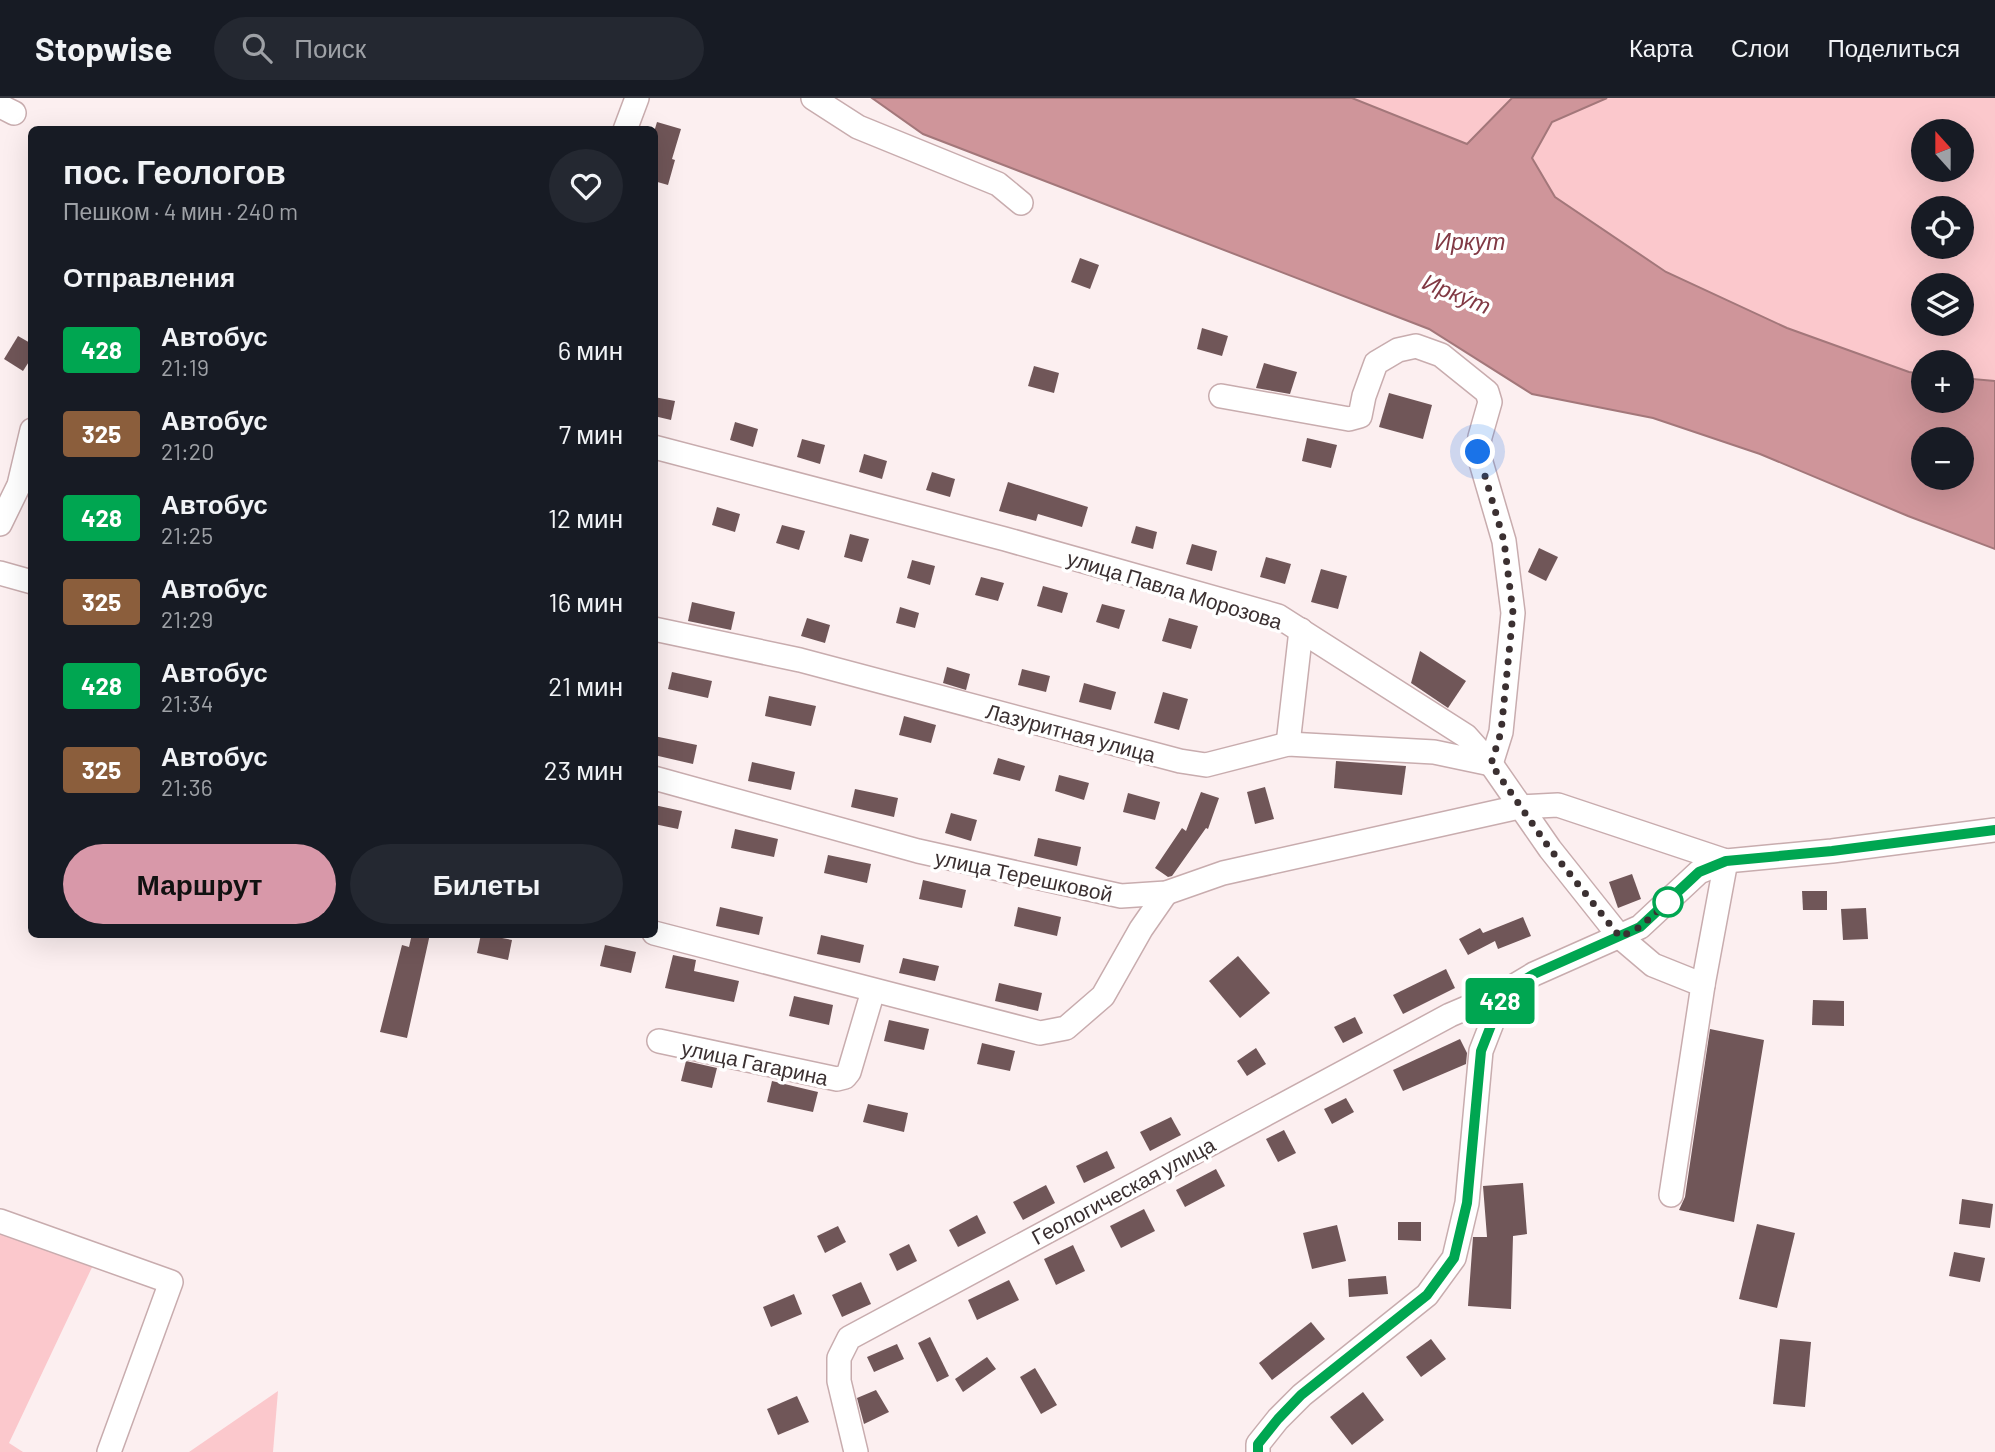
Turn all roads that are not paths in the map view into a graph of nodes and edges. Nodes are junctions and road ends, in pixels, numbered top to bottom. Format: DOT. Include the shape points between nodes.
graph roads {
  1 [pos="637,98"];
  2 [pos="813,98"];
  3 [pos="626,126"];
  4 [pos="1021,203"];
  5 [pos="1221,396"];
  6 [pos="658,448"];
  7 [pos="28,462"];
  8 [pos="25,486"];
  9 [pos="0,524"];
  10 [pos="0,572"];
  11 [pos="28,581"];
  12 [pos="658,630"];
  13 [pos="1301,630"];
  14 [pos="1288,744"];
  15 [pos="1491,764"];
  16 [pos="658,779"];
  17 [pos="1519,807"];
  18 [pos="1995,830"];
  19 [pos="1726,861"];
  20 [pos="1166,893"];
  21 [pos="658,934"];
  22 [pos="1620,937"];
  23 [pos="1703,985"];
  24 [pos="873,991"];
  25 [pos="1504,992"];
  26 [pos="659,1041"];
  27 [pos="1671,1195"];
  28 [pos="0,1221"];
  29 [pos="1252,1449"];
  30 [pos="109,1452"];
  31 [pos="856,1452"];
  1 -- 3 [label="street"];
  2 -- 4 [label="street" via="858,127 998,184"];
  5 -- 15 [label="street" via="1349,419 1360,416 1376,363 1416,345 1440,355 1487,392 1490,402 1478,452 1504,541 1513,613 1501,732"];
  6 -- 13 [label="street, улица Павла Морозова" via="1278,615"];
  7 -- 8 [label="street"];
  8 -- 9 [label="street"];
  10 -- 11 [label="street"];
  12 -- 14 [label="street, Лазуритная улица" via="800,660 1180,761 1206,765"];
  13 -- 14 [label="street"];
  13 -- 15 [label="street, улица Павла Морозова" via="1466,736"];
  14 -- 15 [label="street, Лазуритная улица" via="1434,752"];
  15 -- 17 [label="street, улица Павла Морозова"];
  16 -- 20 [label="street, улица Терешковой" via="918,851 1121,896"];
  17 -- 19 [label="street, улица Терешковой" via="1558,805"];
  17 -- 20 [label="street, улица Терешковой" via="1223,873"];
  17 -- 22 [label="street, улица Павла Морозова"];
  18 -- 19 [label="street"];
  19 -- 22 [label="street, Геологическая улица" via="1699,872 1640,927"];
  19 -- 23 [label="street"];
  20 -- 24 [label="street" via="1103,996 1066,1028 1040,1033"];
  21 -- 24 [label="street"];
  22 -- 23 [label="street, улица Павла Морозова" via="1653,965"];
  22 -- 25 [label="street, Геологическая улица"];
  23 -- 27 [label="street"];
  24 -- 26 [label="street, улица Гагарина" via="849,1072 837,1079"];
  25 -- 29 [label="street" via="1481,1051 1467,1203 1454,1258 1427,1295 1301,1395"];
  25 -- 31 [label="street, Геологическая улица" via="1450,1015 849,1338 839,1358 839,1381"];
  28 -- 30 [label="street" via="171,1282"];
}
